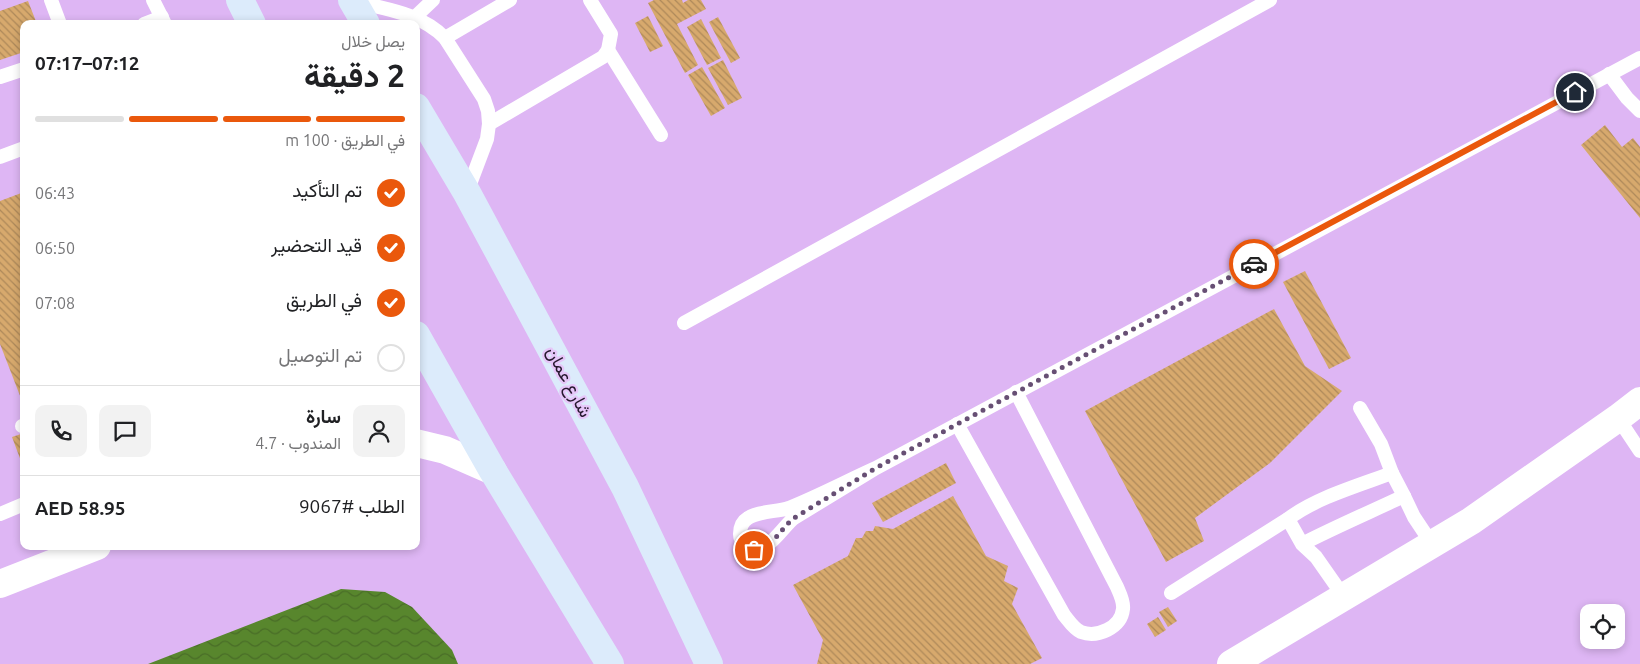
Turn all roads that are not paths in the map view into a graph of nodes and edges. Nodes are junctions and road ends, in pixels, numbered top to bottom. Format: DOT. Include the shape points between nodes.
graph roads {
  1 [pos="51,0"];
  2 [pos="153,0"];
  3 [pos="240,0"];
  4 [pos="433,0"];
  5 [pos="510,0"];
  6 [pos="590,0"];
  7 [pos="1270,0"];
  8 [pos="357,8"];
  9 [pos="415,18"];
  10 [pos="58,20"];
  11 [pos="163,20"];
  12 [pos="250,20"];
  13 [pos="419,20"];
  14 [pos="420,21"];
  15 [pos="445,38"];
  16 [pos="608,50"];
  17 [pos="1640,58"];
  18 [pos="20,70"];
  19 [pos="1610,74"];
  20 [pos="0,77"];
  21 [pos="1640,111"];
  22 [pos="420,115"];
  23 [pos="489,124"];
  24 [pos="661,135"];
  25 [pos="20,150"];
  26 [pos="0,157"];
  27 [pos="467,193"];
  28 [pos="684,323"];
  29 [pos="420,350"];
  30 [pos="1016,392"];
  31 [pos="1640,401"];
  32 [pos="1360,408"];
  33 [pos="1618,418"];
  34 [pos="957,424"];
  35 [pos="420,444"];
  36 [pos="1640,451"];
  37 [pos="876,468"];
  38 [pos="493,471"];
  39 [pos="1392,473"];
  40 [pos="1404,496"];
  41 [pos="20,506"];
  42 [pos="0,514"];
  43 [pos="1288,518"];
  44 [pos="1302,544"];
  45 [pos="1432,544"];
  46 [pos="87,550"];
  47 [pos="0,584"];
  48 [pos="1171,593"];
  49 [pos="1344,596"];
  50 [pos="610,664"];
  51 [pos="708,664"];
  52 [pos="1231,664"];
  1 -- 10 [label="lane"];
  2 -- 11 [label="lane"];
  3 -- 12 [label="street"];
  4 -- 9 [label="lane"];
  5 -- 15 [label="lane"];
  6 -- 16 [label="lane" via="611,34"];
  7 -- 28 [label="lane"];
  8 -- 9 [label="lane"];
  9 -- 13 [label="lane"];
  14 -- 15 [label="lane" via="438,30"];
  15 -- 23 [label="lane" via="484,99"];
  16 -- 23 [label="lane" via="596,62"];
  16 -- 24 [label="lane"];
  17 -- 19 [label="lane"];
  18 -- 20 [label="lane"];
  19 -- 21 [label="lane"];
  19 -- 30 [label="lane"];
  22 -- 27 [label="street, شارع عمان"];
  23 -- 27 [label="lane" via="487,139"];
  25 -- 26 [label="lane"];
  27 -- 51 [label="street, شارع عمان" via="625,487"];
  29 -- 38 [label="street"];
  30 -- 34 [label="lane"];
  30 -- 34 [label="lane" via="1119,592 1123,610 1111,628 1101,633 1079,631 1064,615"];
  31 -- 33 [label="street"];
  32 -- 39 [label="lane" via="1381,444"];
  33 -- 36 [label="lane"];
  33 -- 45 [label="street" via="1471,521"];
  34 -- 37 [label="lane"];
  35 -- 38 [label="street" via="445,450"];
  37 -- 37 [label="lane" via="789,508 749,517 743,523 740,539 754,550 762,549 794,518"];
  38 -- 50 [label="street"];
  39 -- 40 [label="lane"];
  39 -- 43 [label="lane" via="1346,490"];
  40 -- 44 [label="lane"];
  40 -- 45 [label="lane"];
  41 -- 42 [label="lane"];
  43 -- 44 [label="lane"];
  43 -- 48 [label="lane"];
  44 -- 49 [label="lane" via="1316,557"];
  45 -- 49 [label="street"];
  46 -- 47 [label="street"];
  49 -- 52 [label="street"];
}
